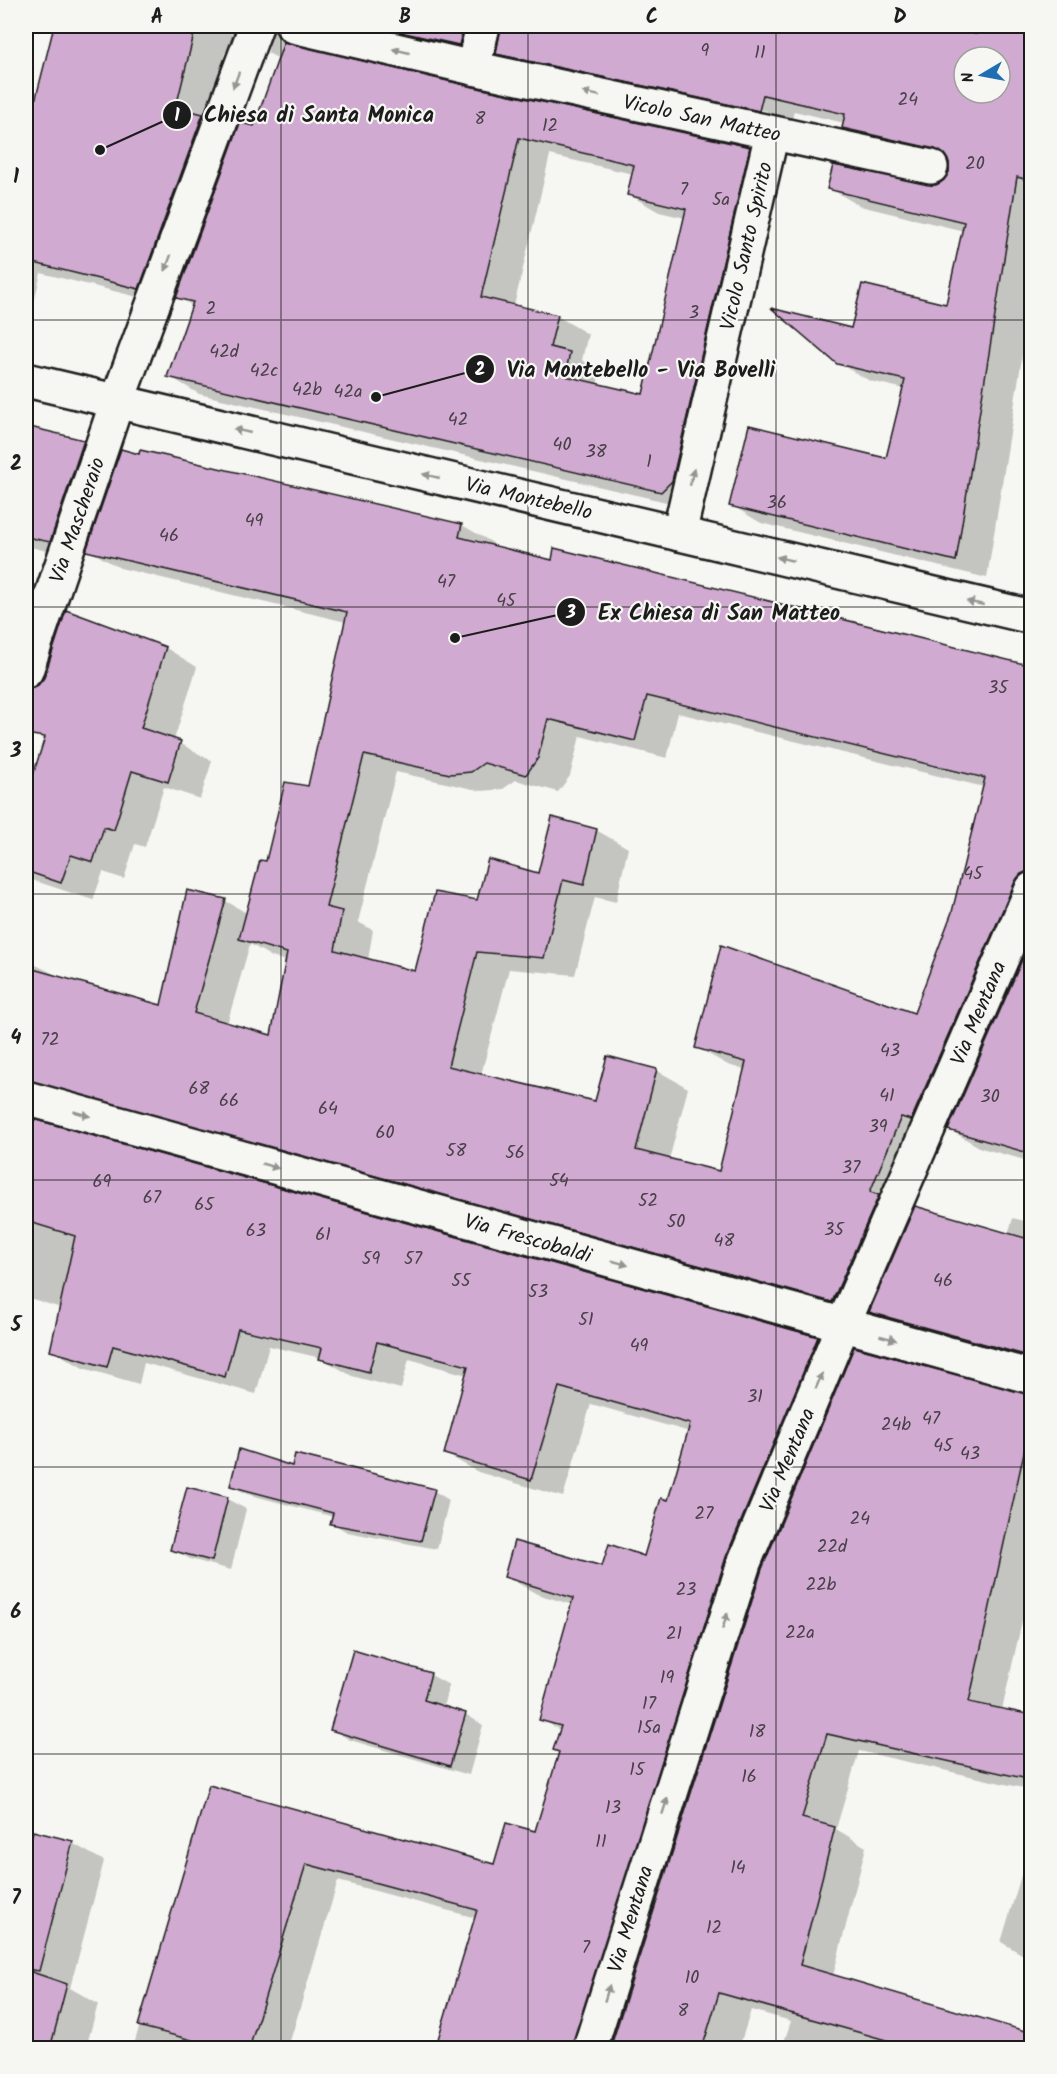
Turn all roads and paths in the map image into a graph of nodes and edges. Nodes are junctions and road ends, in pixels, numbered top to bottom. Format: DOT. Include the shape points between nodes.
graph roads {
  1 [pos="256,26"];
  2 [pos="293,26"];
  3 [pos="483,26"];
  4 [pos="473,68"];
  5 [pos="772,134"];
  6 [pos="931,167"];
  7 [pos="26,380"];
  8 [pos="117,402"];
  9 [pos="679,534"];
  10 [pos="1032,617"];
  11 [pos="26,671"];
  12 [pos="1032,889"];
  13 [pos="26,1098"];
  14 [pos="843,1325"];
  15 [pos="1032,1377"];
  16 [pos="590,2049"];
  1 -- 8 [label="street, Via Mascheraio, one-way"];
  4 -- 2 [label="street, Vicolo San Matteo, one-way"];
  3 -- 4 [label="street"];
  5 -- 4 [label="street, Vicolo San Matteo, one-way"];
  5 -- 6 [label="street, Vicolo San Matteo"];
  9 -- 5 [label="street, Vicolo Santo Spirito, one-way"];
  7 -- 8 [label="street, Via Montebello"];
  9 -- 8 [label="street, Via Montebello, one-way"];
  8 -- 11 [label="street, Via Mascheraio"];
  10 -- 9 [label="street, Via Montebello, one-way"];
  12 -- 14 [label="street, Via Mentana"];
  13 -- 14 [label="street, Via Frescobaldi, one-way"];
  14 -- 15 [label="street, Via Frescobaldi, one-way"];
  16 -- 14 [label="street, Via Mentana, one-way" via="744,1563"];
}
